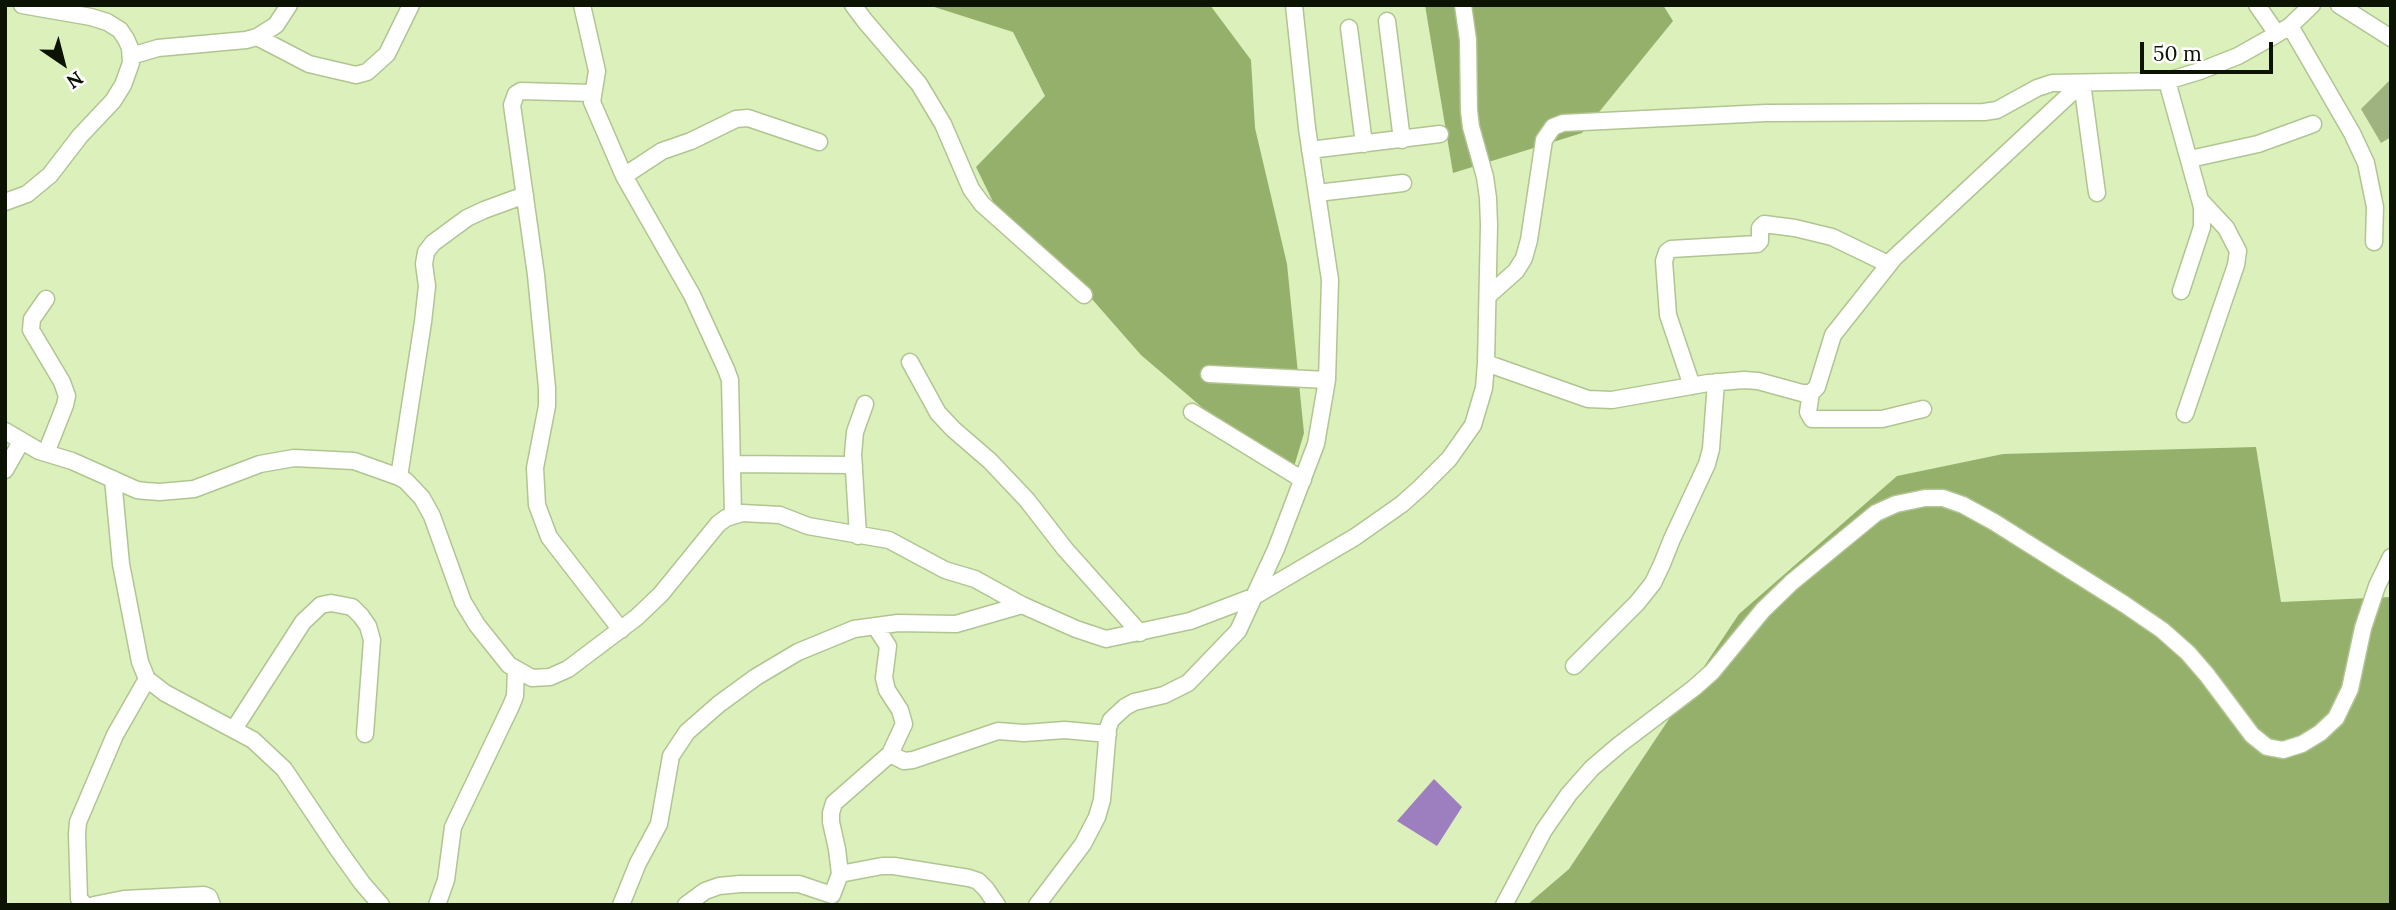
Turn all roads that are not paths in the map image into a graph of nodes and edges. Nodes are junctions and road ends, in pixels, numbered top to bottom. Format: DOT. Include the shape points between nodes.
graph roads {
  1 [pos="289,5"];
  2 [pos="411,5"];
  3 [pos="582,5"];
  4 [pos="853,5"];
  5 [pos="1294,5"];
  6 [pos="1463,5"];
  7 [pos="2257,5"];
  8 [pos="2312,5"];
  9 [pos="2339,5"];
  10 [pos="29,6"];
  11 [pos="1388,22"];
  12 [pos="1349,28"];
  13 [pos="2283,30"];
  14 [pos="257,37"];
  15 [pos="2391,38"];
  16 [pos="131,56"];
  17 [pos="2168,81"];
  18 [pos="2082,83"];
  19 [pos="592,93"];
  20 [pos="2313,124"];
  21 [pos="1440,134"];
  22 [pos="1402,140"];
  23 [pos="819,142"];
  24 [pos="1364,145"];
  25 [pos="1310,150"];
  26 [pos="2190,159"];
  27 [pos="624,176"];
  28 [pos="1402,183"];
  29 [pos="1317,193"];
  30 [pos="2097,193"];
  31 [pos="525,195"];
  32 [pos="2200,200"];
  33 [pos="5,202"];
  34 [pos="2374,242"];
  35 [pos="1888,264"];
  36 [pos="2181,291"];
  37 [pos="1084,295"];
  38 [pos="1489,295"];
  39 [pos="46,299"];
  40 [pos="910,362"];
  41 [pos="1486,363"];
  42 [pos="1209,374"];
  43 [pos="1327,380"];
  44 [pos="1716,382"];
  45 [pos="1692,386"];
  46 [pos="1811,393"];
  47 [pos="865,404"];
  48 [pos="1923,409"];
  49 [pos="1192,412"];
  50 [pos="2185,414"];
  51 [pos="5,431"];
  52 [pos="21,442"];
  53 [pos="46,453"];
  54 [pos="733,464"];
  55 [pos="854,465"];
  56 [pos="5,470"];
  57 [pos="398,477"];
  58 [pos="113,479"];
  59 [pos="1303,480"];
  60 [pos="733,515"];
  61 [pos="858,536"];
  62 [pos="2391,556"];
  63 [pos="1253,597"];
  64 [pos="1022,605"];
  65 [pos="875,626"];
  66 [pos="621,630"];
  67 [pos="1140,633"];
  68 [pos="1574,666"];
  69 [pos="516,670"];
  70 [pos="147,679"];
  71 [pos="234,729"];
  72 [pos="365,734"];
  73 [pos="1108,734"];
  74 [pos="890,754"];
  75 [pos="840,874"];
  76 [pos="831,900"];
  77 [pos="85,905"];
  78 [pos="94,905"];
  79 [pos="212,905"];
  80 [pos="381,905"];
  81 [pos="437,905"];
  82 [pos="621,905"];
  83 [pos="686,905"];
  84 [pos="997,905"];
  85 [pos="1037,905"];
  86 [pos="1504,905"];
  1 -- 14 [label="street" via="276,25"];
  2 -- 14 [label="street" via="387,54 367,72 356,75 309,64"];
  3 -- 19 [label="street" via="597,71"];
  4 -- 37 [label="street" via="919,84 982,204"];
  5 -- 25 [label="street"];
  6 -- 38 [label="street" via="1469,111 1488,198"];
  7 -- 13 [label="street"];
  8 -- 13 [label="street"];
  9 -- 15 [label="street"];
  10 -- 16 [label="street" via="107,22 127,39"];
  11 -- 22 [label="street"];
  12 -- 24 [label="street"];
  13 -- 17 [label="street" via="2238,56"];
  13 -- 34 [label="street" via="2347,124 2367,163 2375,207"];
  14 -- 16 [label="street" via="158,48"];
  16 -- 33 [label="street" via="113,101 50,175 27,194"];
  17 -- 18 [label="street"];
  17 -- 26 [label="street"];
  18 -- 30 [label="street"];
  18 -- 35 [label="street"];
  18 -- 38 [label="street" via="2052,83 1984,112 1766,113 1563,123 1553,127 1544,140 1524,258"];
  19 -- 27 [label="street"];
  19 -- 31 [label="street" via="531,90 516,94 512,105"];
  20 -- 26 [label="street" via="2258,144"];
  21 -- 22 [label="street"];
  22 -- 24 [label="street"];
  23 -- 27 [label="street" via="748,118 736,119 662,151"];
  24 -- 25 [label="street"];
  25 -- 29 [label="street"];
  26 -- 32 [label="street"];
  27 -- 54 [label="street" via="692,296 726,369"];
  28 -- 29 [label="street"];
  29 -- 43 [label="street" via="1329,280"];
  31 -- 57 [label="street" via="467,218 426,252 423,322"];
  31 -- 66 [label="street" via="547,388 535,468 537,505 549,537"];
  32 -- 36 [label="street" via="2202,228"];
  32 -- 50 [label="street" via="2226,228 2238,251"];
  35 -- 45 [label="street" via="1832,237 1767,224 1760,226 1757,244 1671,249 1664,261 1668,315"];
  35 -- 46 [label="street" via="1833,335"];
  38 -- 41 [label="street"];
  39 -- 53 [label="street" via="32,319 32,330 66,396"];
  40 -- 67 [label="street" via="938,413 1027,500"];
  41 -- 45 [label="street" via="1587,398 1612,400"];
  41 -- 63 [label="street" via="1473,425 1422,487 1355,537"];
  42 -- 43 [label="street"];
  43 -- 59 [label="street" via="1316,444"];
  44 -- 45 [label="street"];
  44 -- 46 [label="street" via="1758,380"];
  44 -- 68 [label="street" via="1707,464 1658,573 1637,603"];
  46 -- 48 [label="street" via="1808,412 1812,419 1882,419"];
  47 -- 55 [label="street" via="855,432"];
  49 -- 59 [label="street"];
  51 -- 52 [label="street"];
  52 -- 53 [label="street"];
  52 -- 56 [label="street"];
  53 -- 58 [label="street"];
  54 -- 55 [label="street"];
  54 -- 60 [label="street"];
  55 -- 61 [label="street"];
  57 -- 58 [label="street" via="354,461 294,457 180,491 137,490"];
  57 -- 69 [label="street" via="422,498 432,516 468,610"];
  58 -- 70 [label="street" via="121,565"];
  59 -- 63 [label="street"];
  60 -- 61 [label="street" via="780,515"];
  60 -- 66 [label="street" via="718,524 661,594"];
  61 -- 64 [label="street" via="889,540"];
  62 -- 86 [label="street" via="2363,628 2350,689 2336,718 2302,744 2283,750 2267,747 2252,735 2188,653 2124,604 1963,505 1943,498 1896,504 1876,513 1792,582 1712,672 1592,768 1544,830"];
  63 -- 67 [label="street" via="1190,621"];
  63 -- 73 [label="street" via="1238,631 1197,676 1178,690 1125,706 1111,720"];
  64 -- 65 [label="street" via="956,624"];
  64 -- 67 [label="street" via="1106,639"];
  65 -- 74 [label="street" via="888,646 884,678 904,724"];
  65 -- 82 [label="street" via="854,629 780,661 687,732 671,756 656,833"];
  66 -- 69 [label="street" via="559,674 532,678"];
  69 -- 81 [label="street" via="511,706 453,827 446,880"];
  70 -- 71 [label="street"];
  70 -- 77 [label="street" via="115,735 78,822 79,899"];
  71 -- 72 [label="street" via="303,622 321,605 342,603 361,616 372,640"];
  71 -- 80 [label="street" via="284,769"];
  73 -- 74 [label="street" via="998,731 914,761"];
  73 -- 85 [label="street" via="1097,817 1083,844"];
  74 -- 75 [label="street" via="834,803 831,822"];
  75 -- 76 [label="street"];
  75 -- 84 [label="street" via="882,866 969,878 978,881"];
  76 -- 83 [label="street" via="799,884 740,884 705,891"];
  78 -- 79 [label="street" via="124,898 204,895"];
}
